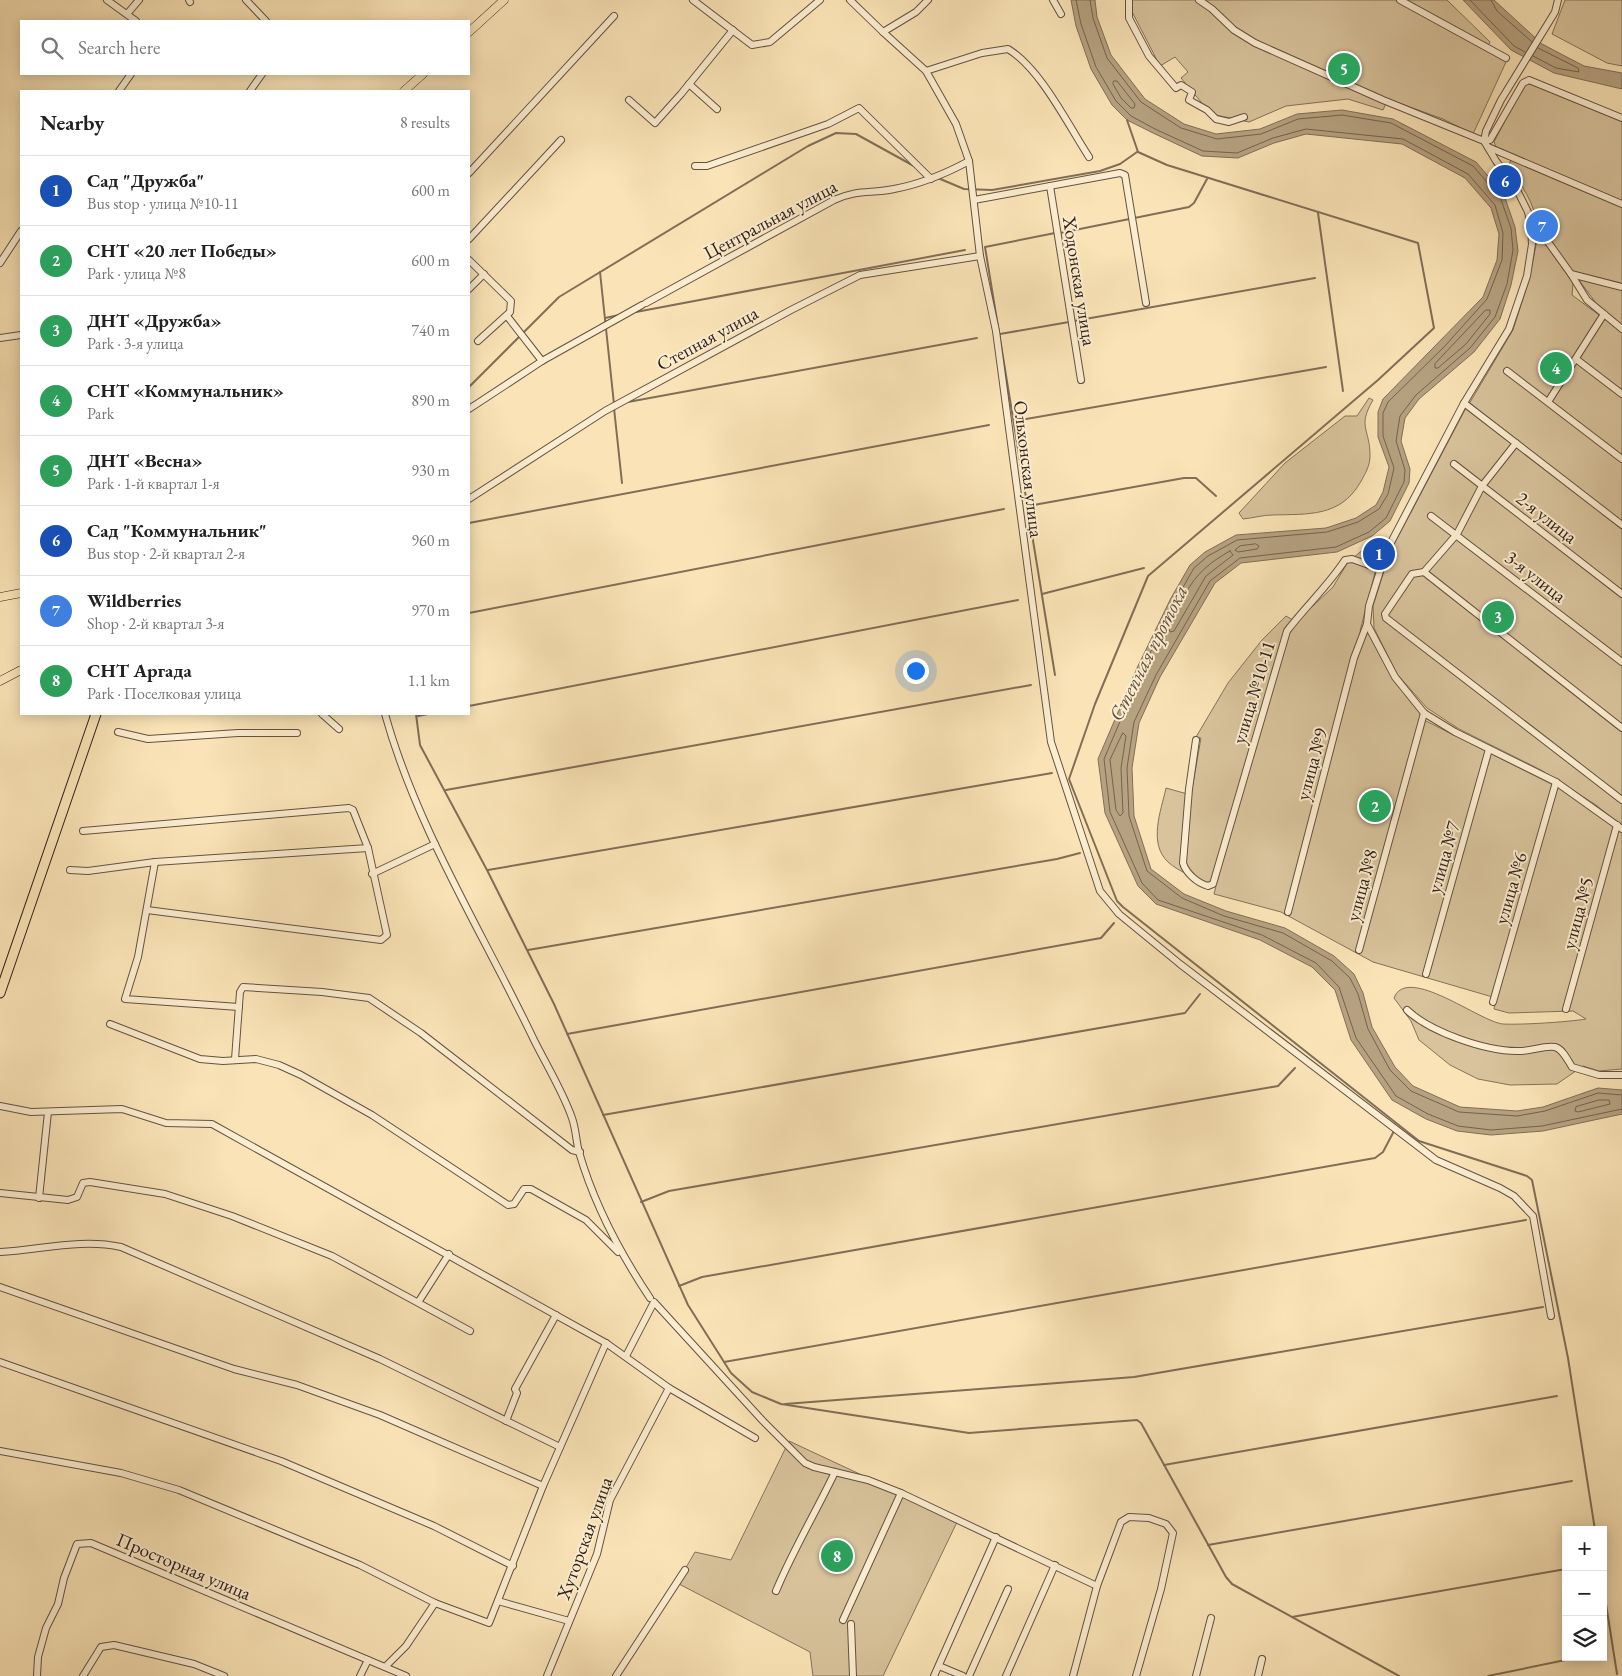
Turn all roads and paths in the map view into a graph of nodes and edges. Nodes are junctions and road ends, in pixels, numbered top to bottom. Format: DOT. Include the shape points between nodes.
graph roads {
  1 [pos="107,0"];
  2 [pos="139,0"];
  3 [pos="246,0"];
  4 [pos="504,0"];
  5 [pos="693,0"];
  6 [pos="820,0"];
  7 [pos="850,0"];
  8 [pos="928,0"];
  9 [pos="1053,0"];
  10 [pos="1129,0"];
  11 [pos="1199,0"];
  12 [pos="1214,0"];
  13 [pos="1400,0"];
  14 [pos="1558,0"];
  15 [pos="1212,9"];
  16 [pos="127,14"];
  17 [pos="1061,14"];
  18 [pos="614,16"];
  19 [pos="135,20"];
  20 [pos="265,20"];
  21 [pos="733,30"];
  22 [pos="470,31"];
  23 [pos="883,32"];
  24 [pos="1506,58"];
  25 [pos="926,71"];
  26 [pos="131,75"];
  27 [pos="261,75"];
  28 [pos="422,75"];
  29 [pos="689,84"];
  30 [pos="120,90"];
  31 [pos="251,90"];
  32 [pos="405,90"];
  33 [pos="629,100"];
  34 [pos="717,108"];
  35 [pos="1244,117"];
  36 [pos="1622,118"];
  37 [pos="561,140"];
  38 [pos="1485,144"];
  39 [pos="1089,157"];
  40 [pos="969,161"];
  41 [pos="695,166"];
  42 [pos="470,172"];
  43 [pos="931,179"];
  44 [pos="1050,186"];
  45 [pos="974,200"];
  46 [pos="1622,204"];
  47 [pos="1532,224"];
  48 [pos="20,233"];
  49 [pos="470,238"];
  50 [pos="980,256"];
  51 [pos="470,261"];
  52 [pos="0,263"];
  53 [pos="484,274"];
  54 [pos="1572,274"];
  55 [pos="1622,287"];
  56 [pos="470,288"];
  57 [pos="1146,304"];
  58 [pos="1604,314"];
  59 [pos="507,316"];
  60 [pos="1622,329"];
  61 [pos="20,335"];
  62 [pos="0,338"];
  63 [pos="478,341"];
  64 [pos="1576,359"];
  65 [pos="542,362"];
  66 [pos="1507,371"];
  67 [pos="1081,380"];
  68 [pos="1622,394"];
  69 [pos="1548,402"];
  70 [pos="1464,403"];
  71 [pos="470,408"];
  72 [pos="1516,443"];
  73 [pos="1622,459"];
  74 [pos="1454,464"];
  75 [pos="1482,486"];
  76 [pos="470,498"];
  77 [pos="1431,516"];
  78 [pos="1622,525"];
  79 [pos="1457,534"];
  80 [pos="1380,569"];
  81 [pos="1424,572"];
  82 [pos="20,593"];
  83 [pos="1622,594"];
  84 [pos="0,596"];
  85 [pos="1367,624"];
  86 [pos="1622,662"];
  87 [pos="20,671"];
  88 [pos="0,681"];
  89 [pos="1424,713"];
  90 [pos="96,715"];
  91 [pos="323,715"];
  92 [pos="385,715"];
  93 [pos="1622,728"];
  94 [pos="339,729"];
  95 [pos="118,732"];
  96 [pos="297,734"];
  97 [pos="1196,740"];
  98 [pos="1489,749"];
  99 [pos="1556,782"];
  100 [pos="1622,800"];
  101 [pos="1619,827"];
  102 [pos="83,831"];
  103 [pos="435,844"];
  104 [pos="368,848"];
  105 [pos="155,862"];
  106 [pos="70,870"];
  107 [pos="372,874"];
  108 [pos="146,910"];
  109 [pos="1288,912"];
  110 [pos="1359,950"];
  111 [pos="1426,974"];
  112 [pos="0,993"];
  113 [pos="1493,1002"];
  114 [pos="239,1007"];
  115 [pos="1566,1009"];
  116 [pos="1407,1010"];
  117 [pos="110,1024"];
  118 [pos="235,1060"];
  119 [pos="1622,1075"];
  120 [pos="0,1106"];
  121 [pos="48,1112"];
  122 [pos="580,1152"];
  123 [pos="0,1194"];
  124 [pos="40,1198"];
  125 [pos="0,1252"];
  126 [pos="449,1254"];
  127 [pos="623,1256"];
  128 [pos="0,1288"];
  129 [pos="650,1298"];
  130 [pos="419,1301"];
  131 [pos="556,1315"];
  132 [pos="1551,1316"];
  133 [pos="470,1331"];
  134 [pos="606,1343"];
  135 [pos="626,1356"];
  136 [pos="0,1362"];
  137 [pos="669,1388"];
  138 [pos="506,1421"];
  139 [pos="755,1438"];
  140 [pos="560,1447"];
  141 [pos="0,1451"];
  142 [pos="835,1472"];
  143 [pos="543,1486"];
  144 [pos="901,1493"];
  145 [pos="996,1537"];
  146 [pos="1055,1564"];
  147 [pos="513,1566"];
  148 [pos="685,1570"];
  149 [pos="1097,1586"];
  150 [pos="1008,1589"];
  151 [pos="776,1591"];
  152 [pos="498,1600"];
  153 [pos="435,1603"];
  154 [pos="1211,1618"];
  155 [pos="843,1620"];
  156 [pos="569,1621"];
  157 [pos="851,1624"];
  158 [pos="1262,1659"];
  159 [pos="368,1660"];
  160 [pos="939,1666"];
  161 [pos="385,1667"];
  162 [pos="37,1676"];
  163 [pos="83,1676"];
  164 [pos="224,1676"];
  165 [pos="360,1676"];
  166 [pos="406,1676"];
  167 [pos="547,1676"];
  168 [pos="616,1676"];
  169 [pos="853,1676"];
  170 [pos="934,1676"];
  171 [pos="964,1676"];
  172 [pos="969,1676"];
  173 [pos="1006,1676"];
  174 [pos="1072,1676"];
  175 [pos="1136,1676"];
  176 [pos="1196,1676"];
  177 [pos="1258,1676"];
  1 -- 16 [label="street"];
  2 -- 16 [label="street"];
  3 -- 20 [label="street"];
  4 -- 22 [label="main road"];
  5 -- 21 [label="street"];
  6 -- 21 [label="street" via="770,42 752,45"];
  7 -- 23 [label="street, Ольхонская улица"];
  8 -- 23 [label="street" via="916,12"];
  9 -- 17 [label="street"];
  10 -- 35 [label="street" via="1129,18 1149,56 1176,88 1181,84 1192,92 1189,100 1216,119 1229,122"];
  11 -- 15 [label="street"];
  12 -- 15 [label="street"];
  13 -- 24 [label="street"];
  14 -- 38 [label="street" via="1550,21 1501,100 1486,131"];
  15 -- 38 [label="street" via="1234,30 1255,43"];
  16 -- 19 [label="street"];
  18 -- 42 [label="street"];
  21 -- 29 [label="street"];
  23 -- 25 [label="street, Ольхонская улица"];
  25 -- 39 [label="street" via="982,53 1008,49 1038,78"];
  25 -- 40 [label="street, Ольхонская улица" via="956,124"];
  26 -- 30 [label="street"];
  27 -- 31 [label="street"];
  28 -- 32 [label="main road"];
  29 -- 33 [label="street" via="655,122"];
  29 -- 34 [label="street"];
  36 -- 38 [label="street" via="1529,80 1522,83"];
  37 -- 49 [label="street"];
  38 -- 46 [label="street"];
  38 -- 47 [label="street" via="1524,201"];
  40 -- 43 [label="street, Центральная улица"];
  40 -- 45 [label="street, Ольхонская улица"];
  41 -- 43 [label="street" via="707,166 828,124 859,108"];
  43 -- 65 [label="street, Центральная улица" via="892,190 867,190 841,197 811,211"];
  44 -- 45 [label="street"];
  44 -- 57 [label="street" via="1120,173 1126,176"];
  44 -- 67 [label="street, Ходонская улица"];
  45 -- 50 [label="street, Ольхонская улица"];
  47 -- 54 [label="street"];
  47 -- 70 [label="street, улица №9" via="1527,276 1509,329"];
  48 -- 52 [label="street"];
  50 -- 76 [label="street, Степная улица" via="860,275 606,412"];
  50 -- 132 [label="street, Ольхонская улица" via="996,331 1051,742 1100,891 1109,903 1180,964 1436,1160 1500,1188 1526,1207 1533,1216"];
  51 -- 53 [label="street"];
  53 -- 56 [label="street"];
  53 -- 59 [label="street" via="511,301"];
  54 -- 55 [label="street"];
  54 -- 58 [label="street" via="1587,300"];
  58 -- 60 [label="street"];
  58 -- 64 [label="street"];
  59 -- 63 [label="street"];
  59 -- 65 [label="street"];
  61 -- 62 [label="street"];
  64 -- 68 [label="street"];
  64 -- 69 [label="street"];
  65 -- 71 [label="street, Центральная улица"];
  66 -- 69 [label="street"];
  69 -- 73 [label="street"];
  70 -- 72 [label="street"];
  70 -- 80 [label="street, улица №9"];
  72 -- 75 [label="street"];
  72 -- 78 [label="street"];
  74 -- 75 [label="street, 2-я улица"];
  75 -- 79 [label="street"];
  75 -- 83 [label="street, 2-я улица"];
  77 -- 79 [label="street, 3-я улица"];
  79 -- 81 [label="street"];
  79 -- 86 [label="street, 3-я улица"];
  80 -- 85 [label="street, улица №9"];
  80 -- 97 [label="street, улица №10-11" via="1352,559 1345,560 1329,585 1304,608 1287,631 1213,884 1200,883 1183,863"];
  81 -- 93 [label="street"];
  81 -- 100 [label="street" via="1412,574 1386,618"];
  82 -- 84 [label="main road"];
  85 -- 89 [label="street" via="1395,677"];
  85 -- 109 [label="street, улица №9" via="1354,658"];
  87 -- 88 [label="main road"];
  89 -- 98 [label="street"];
  89 -- 110 [label="street, улица №8"];
  90 -- 112 [label="highway"];
  91 -- 94 [label="street"];
  92 -- 103 [label="street" via="400,766"];
  95 -- 96 [label="street" via="148,740 238,733"];
  98 -- 99 [label="street"];
  98 -- 111 [label="street, улица №7"];
  99 -- 101 [label="street"];
  99 -- 113 [label="street, улица №6"];
  101 -- 115 [label="street, улица №5"];
  102 -- 104 [label="street" via="349,808 353,810"];
  103 -- 107 [label="street"];
  103 -- 122 [label="street" via="572,1119"];
  104 -- 105 [label="street"];
  104 -- 107 [label="street"];
  105 -- 106 [label="street" via="88,871"];
  105 -- 108 [label="street"];
  107 -- 108 [label="street" via="387,936 382,940"];
  108 -- 114 [label="street" via="138,957 124,999"];
  114 -- 118 [label="street"];
  114 -- 122 [label="street" via="243,988 352,994 368,998 421,1033 572,1150"];
  116 -- 119 [label="street" via="1418,1020 1485,1048 1519,1052 1554,1047 1561,1049 1572,1067 1598,1075"];
  117 -- 118 [label="street" via="200,1059"];
  118 -- 127 [label="street" via="256,1059 301,1075 372,1115 508,1205 514,1204 524,1190 531,1189 586,1220"];
  120 -- 121 [label="street"];
  121 -- 124 [label="street"];
  121 -- 126 [label="street" via="122,1110 166,1123 212,1124"];
  122 -- 127 [label="street" via="602,1212"];
  123 -- 124 [label="street"];
  124 -- 130 [label="street" via="73,1199 83,1183 90,1182 165,1194 232,1216 332,1256"];
  125 -- 138 [label="street" via="85,1244 121,1247 380,1359"];
  126 -- 130 [label="street"];
  126 -- 131 [label="street"];
  127 -- 129 [label="street"];
  128 -- 143 [label="street" via="234,1370 297,1386 380,1415"];
  130 -- 133 [label="street"];
  131 -- 134 [label="street"];
  131 -- 138 [label="street" via="515,1389 517,1393"];
  134 -- 135 [label="street"];
  134 -- 140 [label="street"];
  135 -- 137 [label="street"];
  135 -- 142 [label="street" via="654,1302 805,1463"];
  136 -- 147 [label="street" via="281,1461 434,1526"];
  137 -- 139 [label="street"];
  137 -- 156 [label="street, Хуторская улица" via="610,1500 597,1554"];
  138 -- 140 [label="street"];
  140 -- 143 [label="street"];
  141 -- 153 [label="street" via="121,1473 179,1490 360,1565"];
  142 -- 144 [label="street"];
  142 -- 151 [label="street" via="810,1525 794,1548"];
  143 -- 147 [label="street"];
  144 -- 145 [label="street"];
  144 -- 155 [label="street"];
  145 -- 146 [label="street"];
  145 -- 160 [label="street"];
  146 -- 149 [label="street"];
  146 -- 173 [label="street"];
  147 -- 152 [label="street"];
  148 -- 168 [label="street"];
  149 -- 174 [label="street"];
  149 -- 175 [label="street" via="1121,1522 1129,1517 1160,1520 1171,1529 1171,1551"];
  150 -- 172 [label="street"];
  152 -- 153 [label="street" via="489,1623"];
  152 -- 156 [label="street"];
  153 -- 161 [label="street" via="406,1646"];
  154 -- 176 [label="street"];
  156 -- 167 [label="street, Хуторская улица"];
  157 -- 169 [label="street"];
  158 -- 177 [label="street"];
  159 -- 161 [label="street, Просторная улица"];
  159 -- 162 [label="street, Просторная улица" via="91,1543 77,1544 58,1604 46,1628 38,1657"];
  159 -- 165 [label="street"];
  160 -- 170 [label="street"];
  160 -- 171 [label="street"];
  161 -- 166 [label="street, Просторная улица"];
  163 -- 164 [label="street" via="101,1647 114,1645 194,1664"];
}
